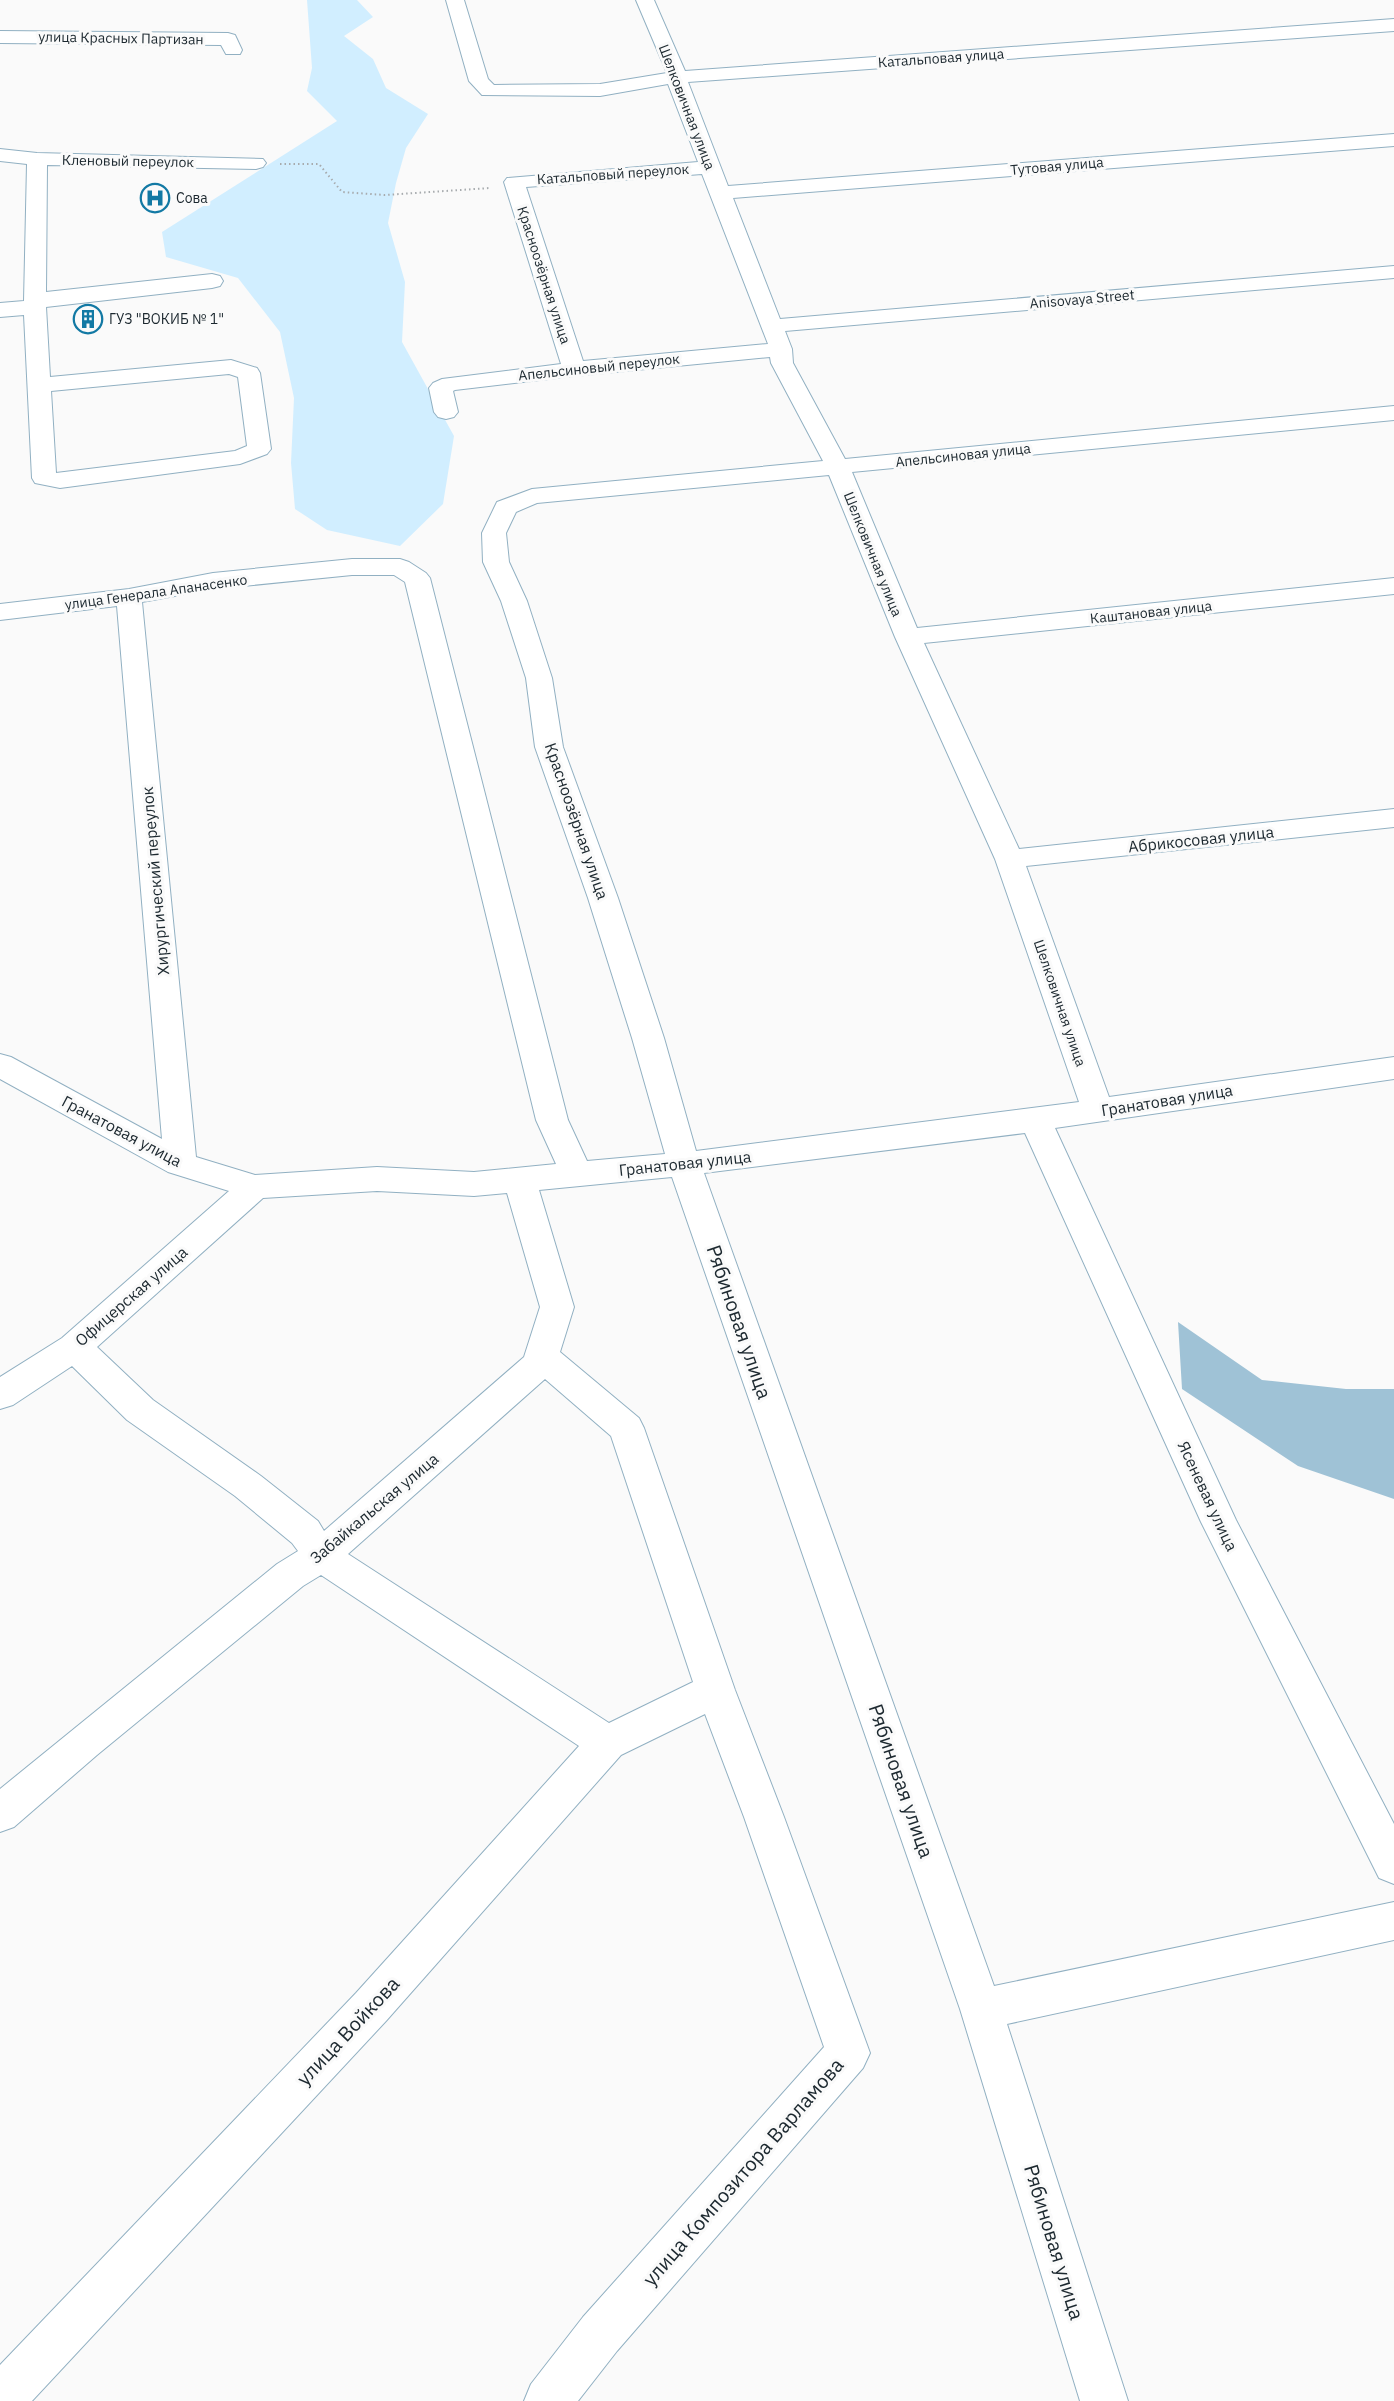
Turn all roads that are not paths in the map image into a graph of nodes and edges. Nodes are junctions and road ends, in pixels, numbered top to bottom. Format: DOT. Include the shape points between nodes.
graph roads {
  1 [pos="455,0"];
  2 [pos="645,0"];
  3 [pos="1394,25"];
  4 [pos="0,36"];
  5 [pos="233,50"];
  6 [pos="678,77"];
  7 [pos="1394,140"];
  8 [pos="0,155"];
  9 [pos="37,159"];
  10 [pos="256,163"];
  11 [pos="711,167"];
  12 [pos="514,182"];
  13 [pos="720,193"];
  14 [pos="1394,273"];
  15 [pos="212,280"];
  16 [pos="35,303"];
  17 [pos="0,310"];
  18 [pos="771,326"];
  19 [pos="782,349"];
  20 [pos="574,369"];
  21 [pos="39,385"];
  22 [pos="446,412"];
  23 [pos="1394,413"];
  24 [pos="838,467"];
  25 [pos="532,496"];
  26 [pos="1394,586"];
  27 [pos="129,597"];
  28 [pos="0,612"];
  29 [pos="908,637"];
  30 [pos="1394,818"];
  31 [pos="1009,860"];
  32 [pos="0,1065"];
  33 [pos="1394,1068"];
  34 [pos="1098,1112"];
  35 [pos="1035,1120"];
  36 [pos="180,1164"];
  37 [pos="684,1164"];
  38 [pos="578,1174"];
  39 [pos="520,1180"];
  40 [pos="255,1187"];
  41 [pos="74,1347"];
  42 [pos="542,1356"];
  43 [pos="0,1395"];
  44 [pos="321,1556"];
  45 [pos="715,1690"];
  46 [pos="607,1743"];
  47 [pos="0,1814"];
  48 [pos="1394,1865"];
  49 [pos="1394,1921"];
  50 [pos="981,2009"];
  51 [pos="0,2400"];
  52 [pos="548,2401"];
  53 [pos="1104,2401"];
  1 -- 6 [label="street, Катальповая улица" via="479,81 489,91 600,90"];
  2 -- 6 [label="street, Шелковичная улица"];
  3 -- 6 [label="street, Катальповая улица"];
  4 -- 5 [label="street, улица Красных Партизан" via="228,39"];
  6 -- 11 [label="street, Шелковичная улица"];
  7 -- 13 [label="street, Тутовая улица"];
  8 -- 9 [label="street, Кленовый переулок"];
  9 -- 10 [label="street, Кленовый переулок"];
  9 -- 16 [label="street"];
  11 -- 12 [label="street, Катальповый переулок"];
  11 -- 13 [label="street, Шелковичная улица"];
  12 -- 20 [label="street, Красноозёрная улица"];
  13 -- 18 [label="street, Шелковичная улица"];
  14 -- 18 [label="street, Anisovaya Street"];
  15 -- 16 [label="street"];
  16 -- 17 [label="street"];
  16 -- 21 [label="street"];
  18 -- 19 [label="street, Шелковичная улица"];
  19 -- 20 [label="street, Апельсиновый переулок"];
  19 -- 24 [label="street, Шелковичная улица" via="782,363"];
  20 -- 22 [label="street, Апельсиновый переулок" via="450,384 441,388"];
  21 -- 21 [label="street" via="44,478 60,481 240,457 259,449 249,373 231,367"];
  23 -- 24 [label="street, Апельсиновая улица"];
  24 -- 25 [label="street, Апельсиновая улица"];
  24 -- 29 [label="street, Шелковичная улица"];
  25 -- 37 [label="street, Красноозёрная улица" via="506,507 494,533 496,562 514,600 539,678 549,747 607,909"];
  26 -- 29 [label="street, Каштановая улица"];
  27 -- 28 [label="street, улица Генерала Апанасенко"];
  27 -- 36 [label="street, Хирургический переулок"];
  27 -- 38 [label="street, улица Генерала Апанасенко" via="213,581 352,567 400,567 417,578 549,1108"];
  29 -- 31 [label="street, Шелковичная улица"];
  30 -- 31 [label="street, Абрикосовая улица"];
  31 -- 34 [label="street, Шелковичная улица"];
  32 -- 36 [label="street, Гранатовая улица"];
  33 -- 34 [label="street, Гранатовая улица"];
  34 -- 35 [label="street, Гранатовая улица"];
  35 -- 37 [label="street, Гранатовая улица"];
  35 -- 48 [label="street, Ясеневая улица" via="1219,1522"];
  36 -- 40 [label="street, Гранатовая улица"];
  37 -- 38 [label="street, Гранатовая улица"];
  37 -- 50 [label="street, Рябиновая улица"];
  38 -- 39 [label="street, Гранатовая улица"];
  39 -- 40 [label="street, Гранатовая улица" via="474,1184 377,1179"];
  39 -- 42 [label="street, Забайкальская улица" via="557,1307"];
  40 -- 41 [label="street, Офицерская улица"];
  41 -- 43 [label="street, Офицерская улица"];
  41 -- 44 [label="street" via="140,1410 248,1486 305,1532"];
  42 -- 44 [label="street, Забайкальская улица" via="539,1364"];
  42 -- 45 [label="street" via="626,1428"];
  44 -- 46 [label="street"];
  44 -- 47 [label="street, Забайкальская улица" via="281,1582"];
  45 -- 46 [label="street, улица Войкова"];
  45 -- 52 [label="street, улица Композитора Варламова" via="848,2052 600,2334"];
  46 -- 51 [label="street, улица Войкова" via="371,2007"];
  49 -- 50 [label="street"];
  50 -- 53 [label="street, Рябиновая улица"];
}
